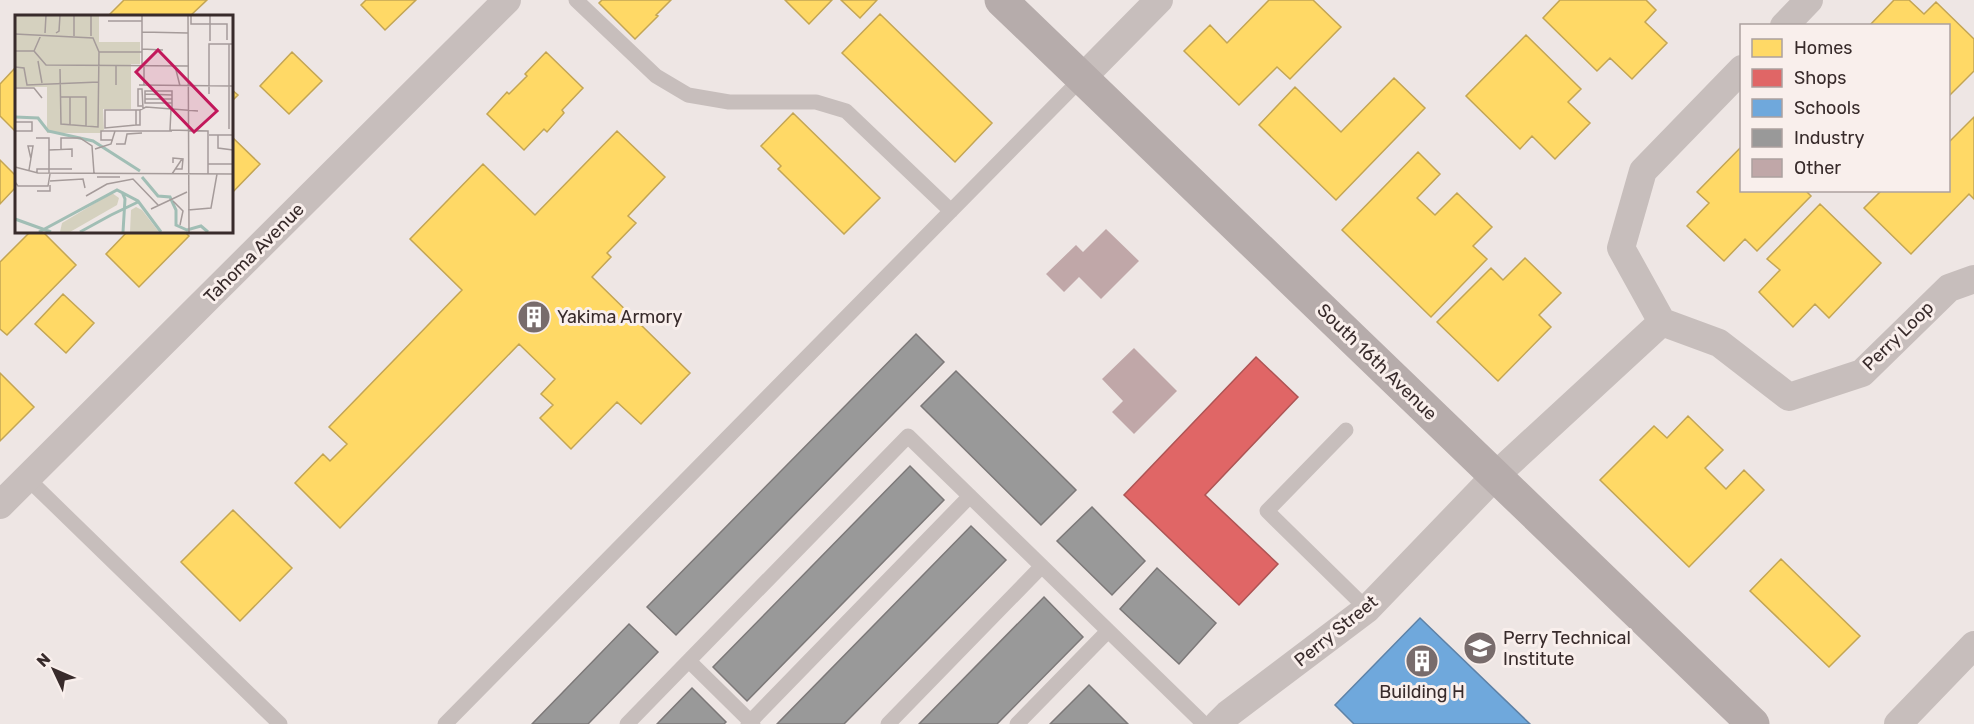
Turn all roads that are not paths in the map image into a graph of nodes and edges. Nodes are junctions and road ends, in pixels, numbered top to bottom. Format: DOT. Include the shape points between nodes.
graph roads {
  1 [pos="507,0"];
  2 [pos="576,0"];
  3 [pos="1001,0"];
  4 [pos="1159,0"];
  5 [pos="1809,0"];
  6 [pos="1786,24"];
  7 [pos="1740,71"];
  8 [pos="1082,78"];
  9 [pos="951,211"];
  10 [pos="1974,279"];
  11 [pos="1662,322"];
  12 [pos="1346,430"];
  13 [pos="1495,476"];
  14 [pos="27,478"];
  15 [pos="970,496"];
  16 [pos="0,505"];
  17 [pos="1042,566"];
  18 [pos="1367,609"];
  19 [pos="1108,631"];
  20 [pos="1974,645"];
  21 [pos="689,661"];
  22 [pos="751,723"];
  23 [pos="280,724"];
  24 [pos="445,724"];
  25 [pos="627,724"];
  26 [pos="888,724"];
  27 [pos="1017,724"];
  28 [pos="1204,724"];
  29 [pos="1218,724"];
  30 [pos="1752,724"];
  31 [pos="1898,724"];
  1 -- 14 [label="street, Tahoma Avenue"];
  2 -- 9 [label="lane" via="656,76 688,95 729,102 816,102 846,111"];
  3 -- 8 [label="main road, South 16th Avenue"];
  4 -- 8 [label="street"];
  5 -- 6 [label="street"];
  7 -- 11 [label="street" via="1642,171 1621,248"];
  8 -- 9 [label="lane"];
  8 -- 13 [label="main road, South 16th Avenue"];
  9 -- 24 [label="lane"];
  10 -- 11 [label="street, Perry Loop" via="1949,288 1862,372 1789,397 1719,343"];
  11 -- 13 [label="street"];
  12 -- 18 [label="lane" via="1267,512"];
  13 -- 18 [label="street, Perry Street"];
  13 -- 30 [label="main road, South 16th Avenue"];
  14 -- 16 [label="street, Tahoma Avenue"];
  14 -- 23 [label="lane"];
  15 -- 17 [label="lane"];
  15 -- 21 [label="lane" via="908,436"];
  15 -- 22 [label="lane"];
  17 -- 19 [label="lane"];
  17 -- 26 [label="lane"];
  18 -- 29 [label="street, Perry Street"];
  19 -- 27 [label="lane"];
  19 -- 28 [label="lane"];
  20 -- 31 [label="street"];
  21 -- 22 [label="lane"];
  21 -- 25 [label="lane"];
}
